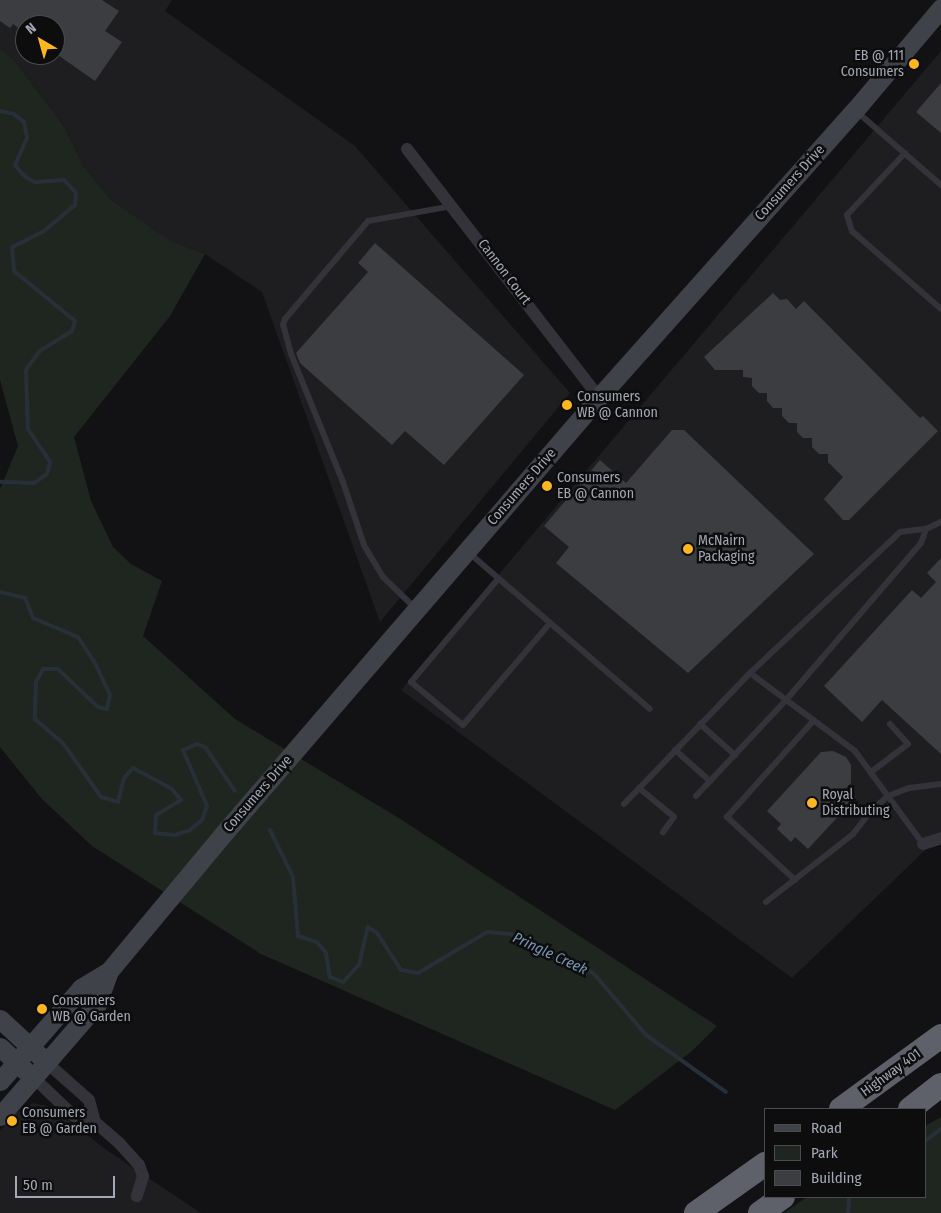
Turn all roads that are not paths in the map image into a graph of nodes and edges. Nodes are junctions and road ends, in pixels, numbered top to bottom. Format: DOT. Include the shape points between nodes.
graph roads {
  1 [pos="941,8"];
  2 [pos="855,110"];
  3 [pos="407,149"];
  4 [pos="905,154"];
  5 [pos="941,185"];
  6 [pos="454,205"];
  7 [pos="941,309"];
  8 [pos="599,397"];
  9 [pos="941,522"];
  10 [pos="926,529"];
  11 [pos="467,551"];
  12 [pos="498,578"];
  13 [pos="417,609"];
  14 [pos="550,623"];
  15 [pos="750,672"];
  16 [pos="786,700"];
  17 [pos="650,709"];
  18 [pos="814,720"];
  19 [pos="700,724"];
  20 [pos="890,724"];
  21 [pos="676,750"];
  22 [pos="735,755"];
  23 [pos="871,772"];
  24 [pos="710,781"];
  25 [pos="941,784"];
  26 [pos="639,788"];
  27 [pos="696,796"];
  28 [pos="888,796"];
  29 [pos="624,804"];
  30 [pos="664,832"];
  31 [pos="941,838"];
  32 [pos="923,844"];
  33 [pos="795,880"];
  34 [pos="766,902"];
  35 [pos="110,971"];
  36 [pos="0,1019"];
  37 [pos="941,1036"];
  38 [pos="0,1047"];
  39 [pos="30,1047"];
  40 [pos="16,1062"];
  41 [pos="46,1062"];
  42 [pos="33,1077"];
  43 [pos="0,1081"];
  44 [pos="941,1085"];
  45 [pos="841,1108"];
  46 [pos="911,1108"];
  47 [pos="0,1116"];
  48 [pos="95,1122"];
  49 [pos="764,1165"];
  50 [pos="137,1196"];
  51 [pos="782,1198"];
  52 [pos="696,1213"];
  53 [pos="760,1213"];
  1 -- 2 [label="main road, Consumers Drive"];
  2 -- 4 [label="lane"];
  2 -- 8 [label="main road, Consumers Drive"];
  3 -- 6 [label="street, Cannon Court"];
  4 -- 5 [label="lane"];
  4 -- 7 [label="lane" via="847,215 852,231"];
  6 -- 8 [label="street, Cannon Court"];
  6 -- 13 [label="lane" via="368,222 283,324 291,354 343,482 364,545 383,577"];
  8 -- 11 [label="main road, Consumers Drive"];
  9 -- 10 [label="lane"];
  10 -- 15 [label="lane" via="900,532"];
  10 -- 16 [label="lane" via="921,543"];
  11 -- 12 [label="lane"];
  11 -- 13 [label="main road, Consumers Drive"];
  12 -- 14 [label="lane"];
  12 -- 14 [label="lane" via="411,682 463,725"];
  13 -- 35 [label="main road, Consumers Drive"];
  14 -- 17 [label="lane"];
  15 -- 16 [label="lane"];
  15 -- 19 [label="lane"];
  16 -- 18 [label="lane"];
  16 -- 22 [label="lane"];
  18 -- 23 [label="lane" via="855,752"];
  18 -- 33 [label="lane" via="727,817"];
  19 -- 21 [label="lane"];
  19 -- 22 [label="lane"];
  20 -- 23 [label="lane" via="908,744"];
  21 -- 24 [label="lane"];
  21 -- 26 [label="lane"];
  22 -- 24 [label="lane"];
  23 -- 28 [label="lane"];
  24 -- 27 [label="lane"];
  25 -- 28 [label="lane" via="909,788"];
  26 -- 29 [label="lane"];
  26 -- 30 [label="lane" via="674,817"];
  28 -- 32 [label="lane"];
  28 -- 33 [label="lane" via="853,834"];
  31 -- 32 [label="street"];
  33 -- 34 [label="lane"];
  35 -- 39 [label="main road, Consumers Drive" via="81,988"];
  35 -- 41 [label="main road, Consumers Drive" via="97,1004"];
  36 -- 39 [label="main road"];
  37 -- 45 [label="highway, Highway 401"];
  38 -- 40 [label="main road"];
  39 -- 40 [label="main road, Consumers Drive"];
  39 -- 41 [label="main road"];
  40 -- 42 [label="main road"];
  40 -- 43 [label="main road, Consumers Drive"];
  41 -- 42 [label="main road, Consumers Drive"];
  41 -- 48 [label="street" via="89,1100"];
  42 -- 47 [label="main road, Consumers Drive"];
  42 -- 48 [label="street" via="74,1116"];
  44 -- 46 [label="highway"];
  48 -- 50 [label="street" via="139,1165 143,1176"];
  49 -- 52 [label="highway"];
  51 -- 53 [label="highway"];
}
